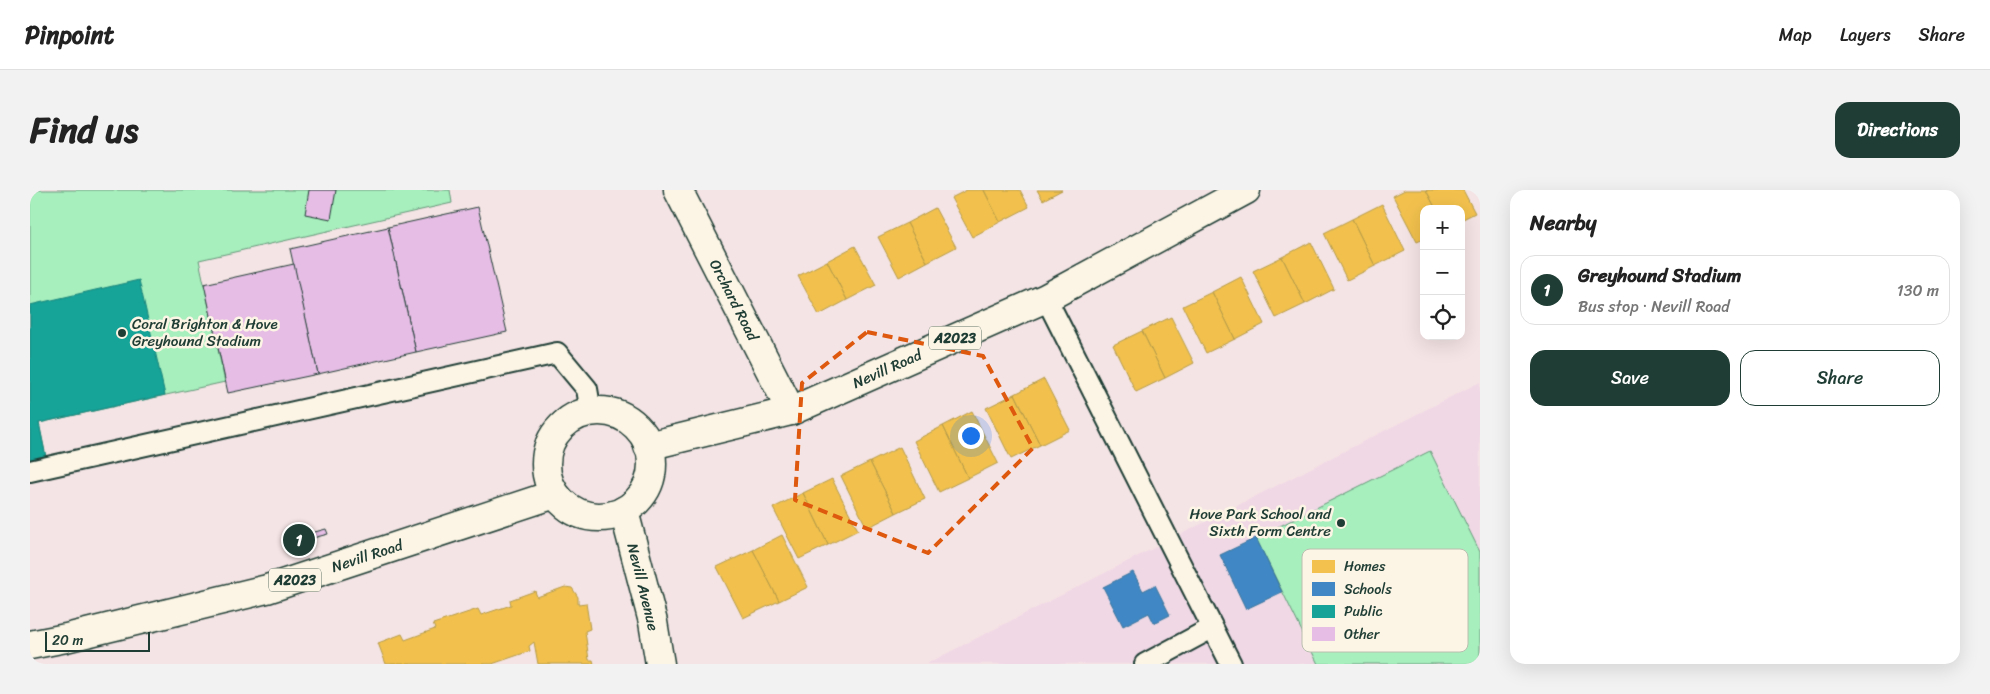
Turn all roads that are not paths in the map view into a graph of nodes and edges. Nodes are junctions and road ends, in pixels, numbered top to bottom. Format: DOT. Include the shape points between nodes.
graph roads {
  1 [pos="678,190"];
  2 [pos="1246,190"];
  3 [pos="1046,298"];
  4 [pos="791,411"];
  5 [pos="591,412"];
  6 [pos="648,446"];
  7 [pos="30,471"];
  8 [pos="555,494"];
  9 [pos="624,511"];
  10 [pos="1212,628"];
  11 [pos="30,644"];
  12 [pos="660,664"];
  13 [pos="1145,664"];
  14 [pos="1231,664"];
  1 -- 4 [label="main road, Orchard Road"];
  2 -- 3 [label="main road, Nevill Road / A2023"];
  3 -- 4 [label="main road, Nevill Road / A2023"];
  3 -- 10 [label="lane"];
  4 -- 6 [label="main road, Nevill Road / A2023"];
  5 -- 6 [label="main road" via="609,412 626,419 640,431"];
  5 -- 7 [label="lane" via="587,389 557,353"];
  5 -- 8 [label="main road" via="571,419 556,433 547,453 546,474"];
  6 -- 9 [label="main road" via="652,465 648,483 639,499"];
  8 -- 9 [label="main road" via="565,506 579,514 609,517"];
  8 -- 11 [label="main road, Nevill Road / A2023" via="267,590"];
  9 -- 12 [label="main road, Nevill Avenue" via="654,622"];
  10 -- 13 [label="lane"];
  10 -- 14 [label="lane"];
}
